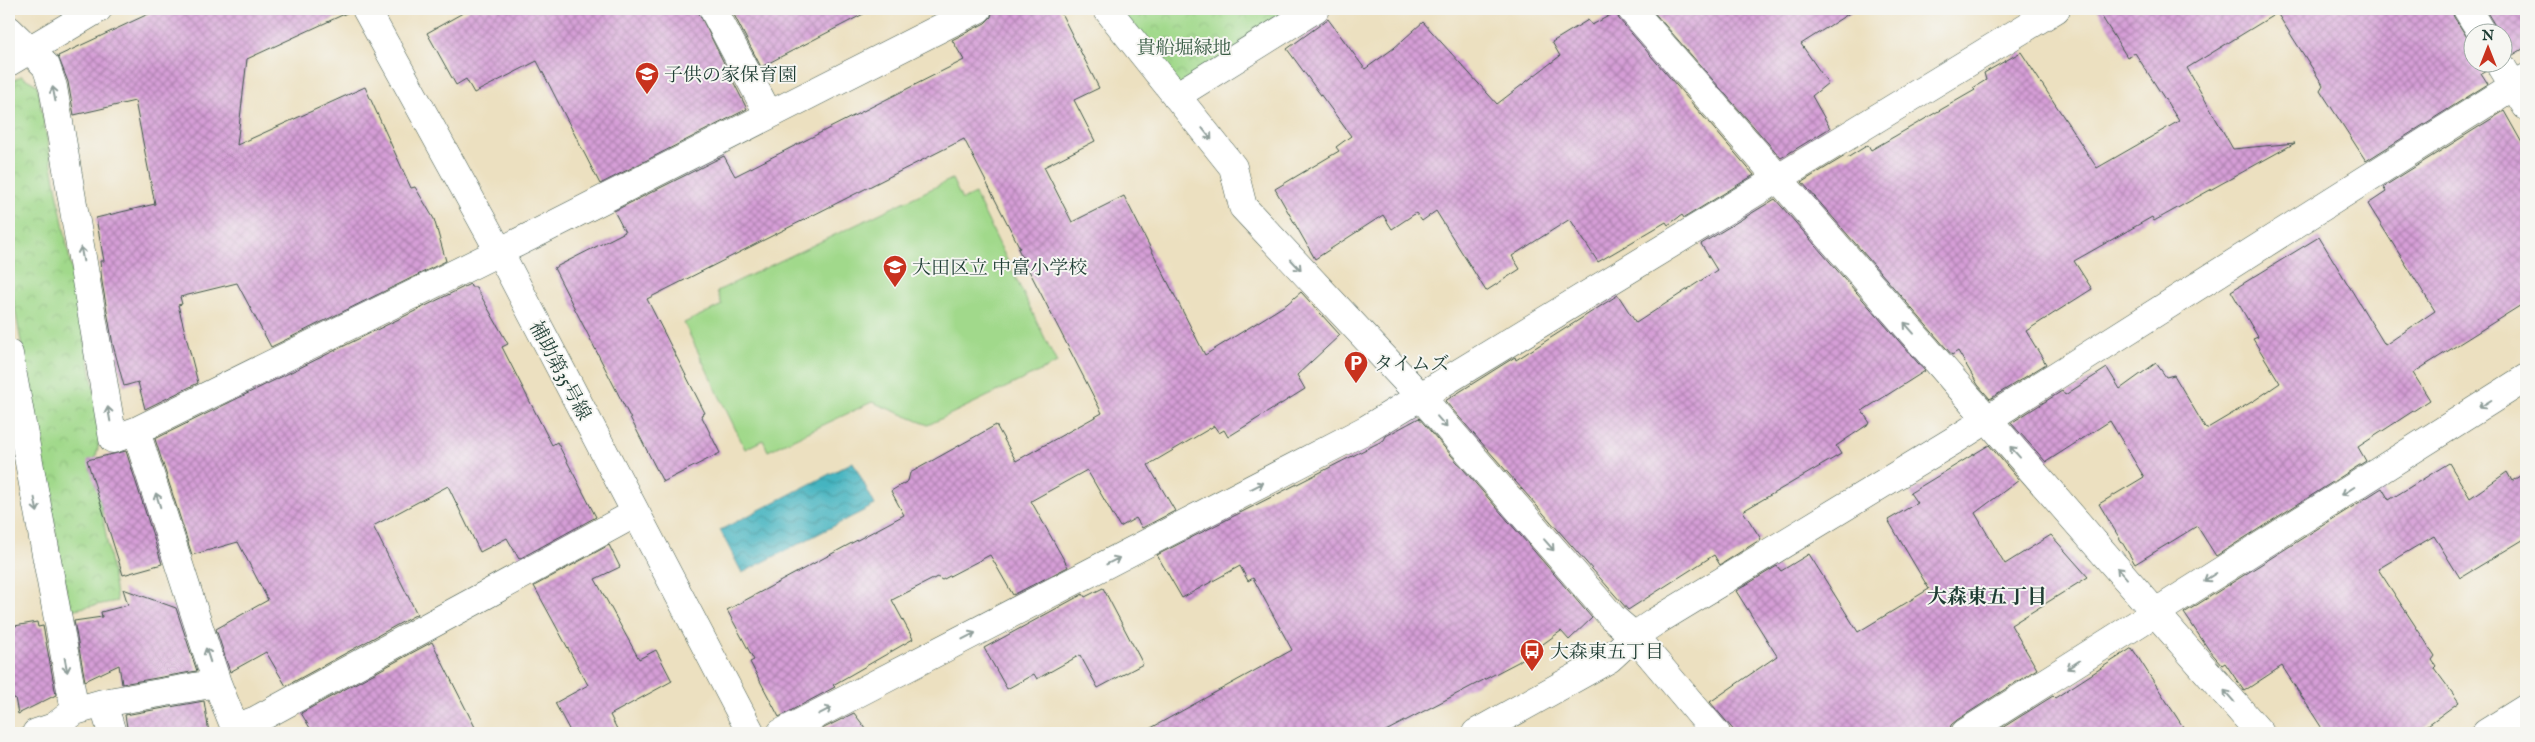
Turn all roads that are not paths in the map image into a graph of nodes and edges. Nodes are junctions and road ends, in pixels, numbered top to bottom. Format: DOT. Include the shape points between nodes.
graph roads {
  1 [pos="98,9"];
  2 [pos="366,9"];
  3 [pos="713,9"];
  4 [pos="978,9"];
  5 [pos="1107,9"];
  6 [pos="1316,9"];
  7 [pos="1631,9"];
  8 [pos="2056,9"];
  9 [pos="2467,9"];
  10 [pos="2475,22"];
  11 [pos="9,30"];
  12 [pos="19,56"];
  13 [pos="2507,72"];
  14 [pos="2522,90"];
  15 [pos="1176,96"];
  16 [pos="769,115"];
  17 [pos="1778,177"];
  18 [pos="499,251"];
  19 [pos="9,354"];
  20 [pos="2526,378"];
  21 [pos="1421,397"];
  22 [pos="1987,420"];
  23 [pos="136,431"];
  24 [pos="20,478"];
  25 [pos="636,513"];
  26 [pos="2156,612"];
  27 [pos="1634,636"];
  28 [pos="217,683"];
  29 [pos="103,703"];
  30 [pos="2526,708"];
  31 [pos="74,711"];
  32 [pos="236,731"];
  33 [pos="36,733"];
  34 [pos="112,733"];
  35 [pos="751,733"];
  36 [pos="781,733"];
  37 [pos="1476,733"];
  38 [pos="1716,733"];
  39 [pos="1966,733"];
  40 [pos="2260,733"];
  41 [pos="2486,733"];
  1 -- 12 [label="street"];
  2 -- 18 [label="street, 補助第35号線"];
  3 -- 16 [label="street"];
  4 -- 16 [label="street"];
  5 -- 15 [label="street"];
  6 -- 15 [label="street"];
  7 -- 17 [label="street"];
  8 -- 17 [label="street"];
  9 -- 10 [label="street"];
  11 -- 12 [label="street"];
  23 -- 12 [label="street, one-way" via="113,439 53,86 46,66"];
  13 -- 14 [label="street"];
  14 -- 22 [label="street"];
  15 -- 21 [label="street, one-way" via="1233,167 1243,207"];
  16 -- 18 [label="street"];
  17 -- 21 [label="street"];
  22 -- 17 [label="street, one-way"];
  18 -- 23 [label="street"];
  18 -- 25 [label="street, 補助第35号線"];
  19 -- 24 [label="street"];
  20 -- 26 [label="street, one-way"];
  21 -- 27 [label="street, one-way" via="1612,617"];
  36 -- 21 [label="street, one-way" via="1359,433"];
  26 -- 22 [label="street, one-way"];
  22 -- 27 [label="street"];
  28 -- 23 [label="street, one-way"];
  24 -- 31 [label="street, one-way"];
  25 -- 32 [label="street"];
  25 -- 35 [label="street, 補助第35号線"];
  26 -- 39 [label="street, one-way"];
  40 -- 26 [label="street, one-way"];
  27 -- 37 [label="street" via="1609,659"];
  27 -- 38 [label="street"];
  28 -- 29 [label="street"];
  28 -- 32 [label="street"];
  29 -- 31 [label="street"];
  29 -- 34 [label="street"];
  30 -- 41 [label="street"];
  31 -- 33 [label="street" via="54,727"];
}
